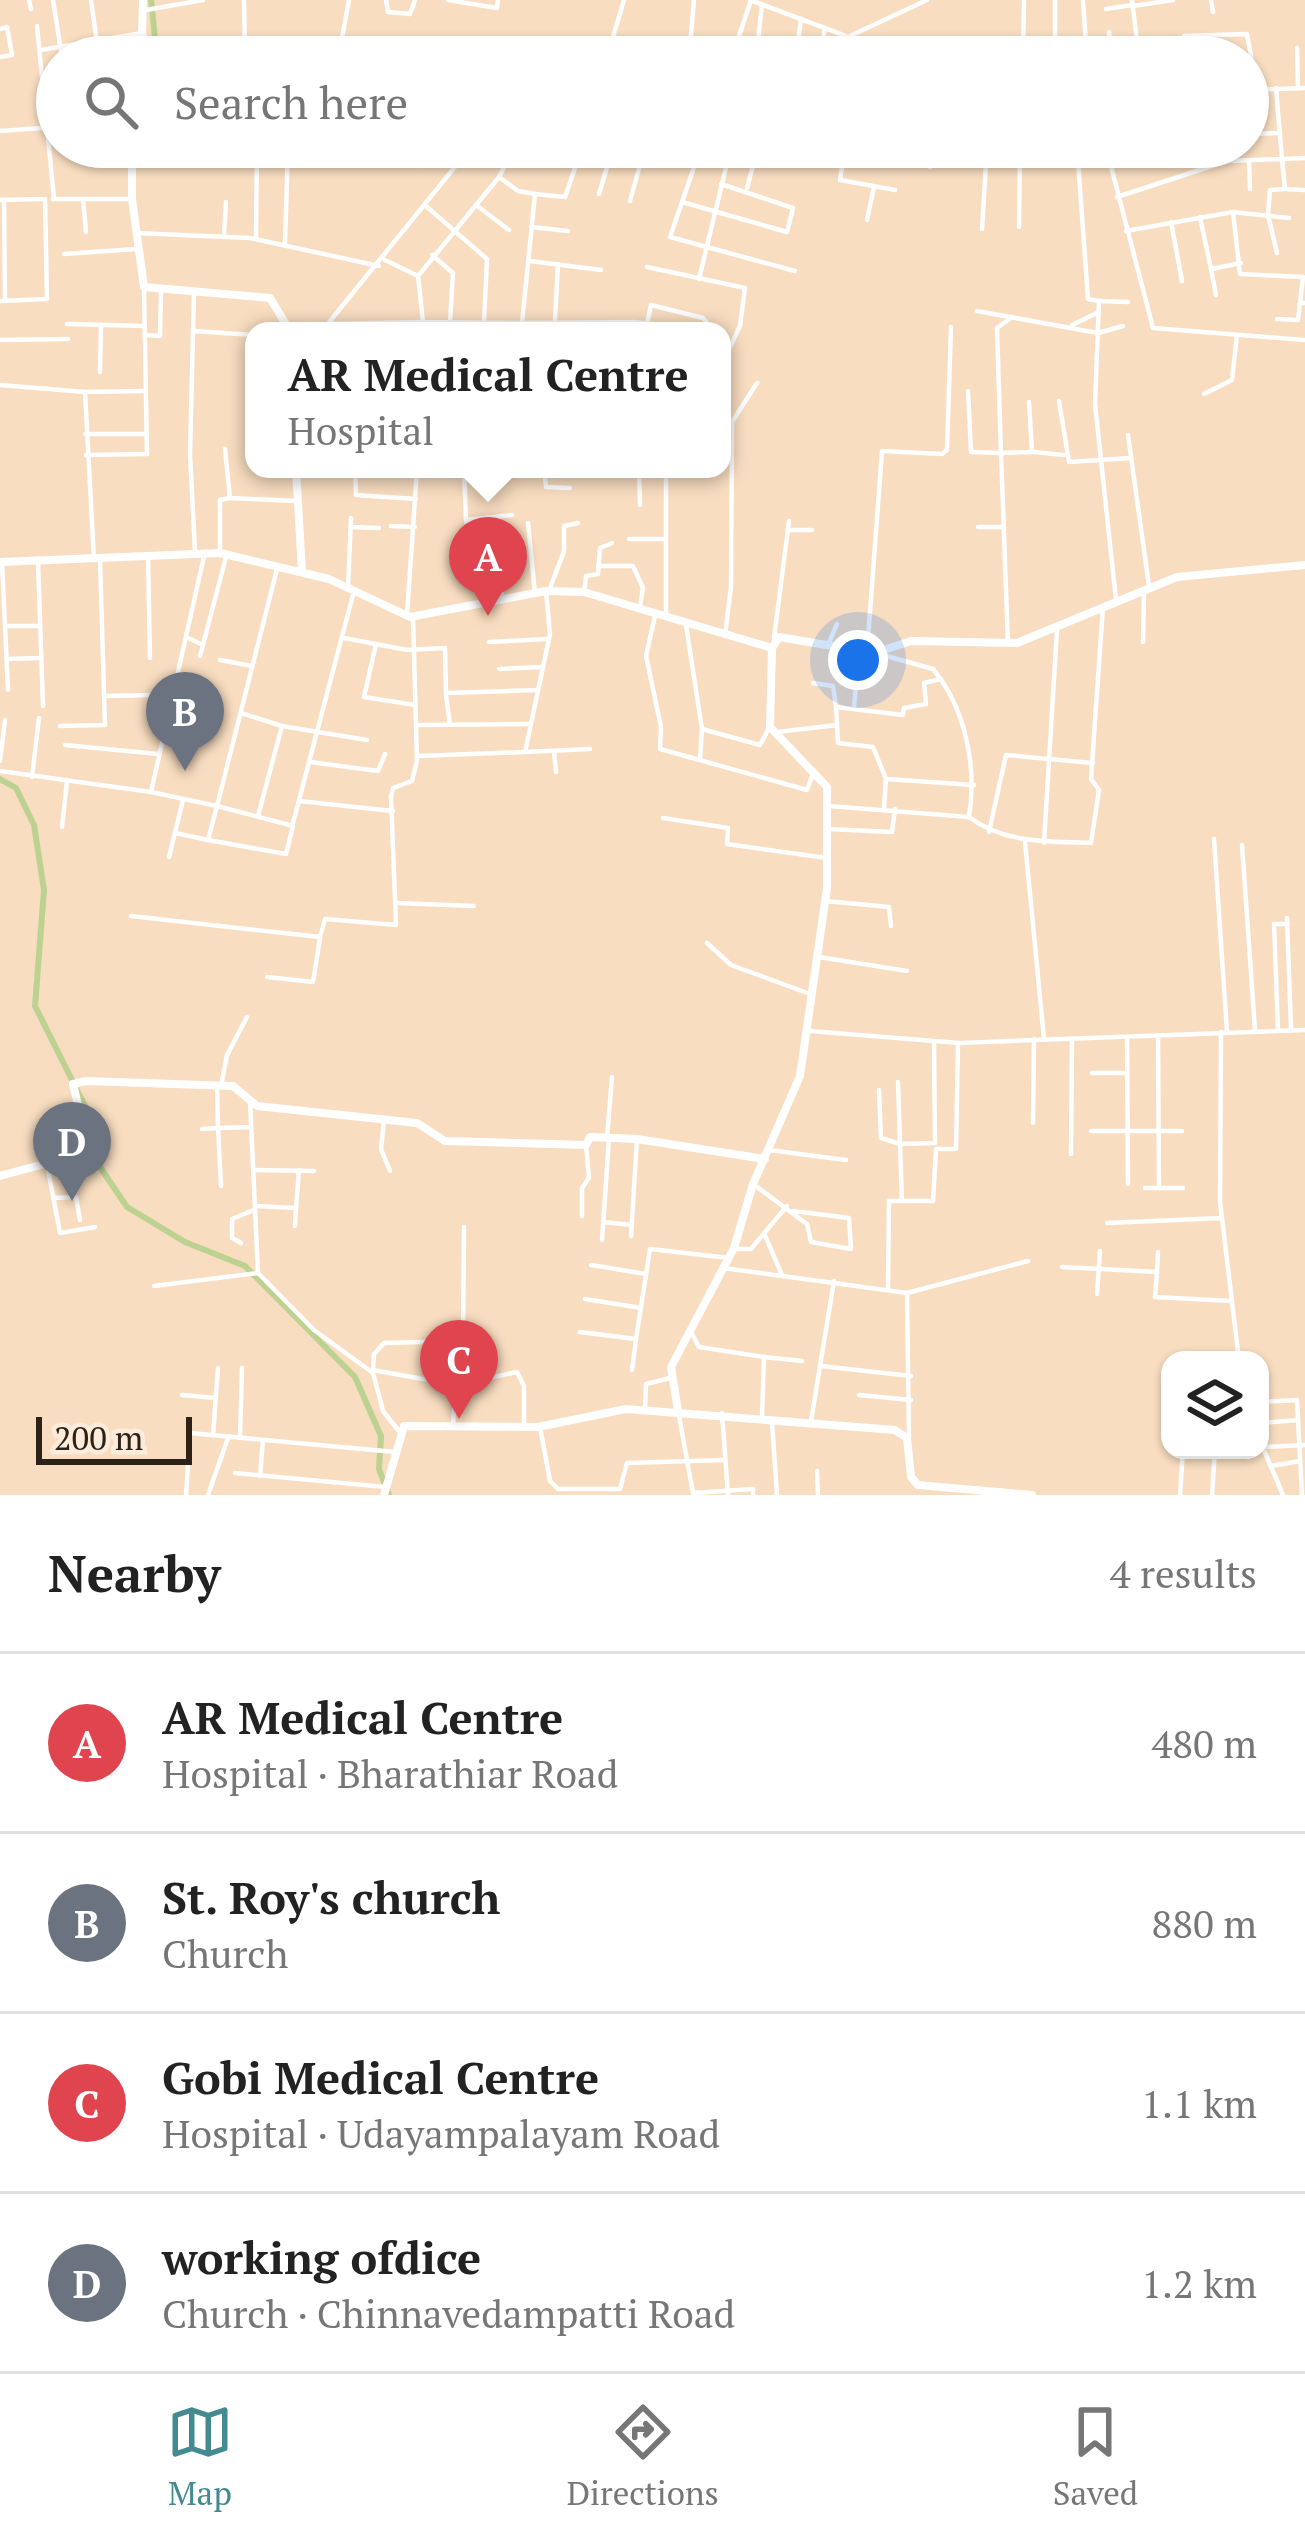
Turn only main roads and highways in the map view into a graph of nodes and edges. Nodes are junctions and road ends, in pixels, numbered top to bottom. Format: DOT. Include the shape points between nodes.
graph roads {
  1 [pos="133,168"];
  2 [pos="285,322"];
  3 [pos="297,478"];
  4 [pos="1,562"];
  5 [pos="1305,565"];
  6 [pos="302,571"];
  7 [pos="773,643"];
  8 [pos="767,1155"];
  9 [pos="0,1177"];
  10 [pos="678,1411"];
  11 [pos="384,1490"];
  12 [pos="950,1492"];
  13 [pos="1032,1495"];
  1 -- 2 [label="main road" via="144,287 270,298"];
  3 -- 6 [label="main road"];
  4 -- 6 [label="main road" via="200,551"];
  5 -- 7 [label="main road" via="1177,577 1008,644 911,641 867,652"];
  6 -- 7 [label="main road" via="410,616 584,592"];
  7 -- 8 [label="main road" via="771,730 827,787 827,829 810,1031"];
  8 -- 9 [label="main road" via="637,1138 445,1142 417,1124 256,1106 233,1086 86,1081 73,1084 89,1152"];
  8 -- 10 [label="main road" via="732,1253 670,1378"];
  10 -- 11 [label="main road" via="540,1427 414,1424 398,1430"];
  10 -- 12 [label="main road" via="895,1430 909,1443 914,1482"];
  12 -- 13 [label="main road"];
}
